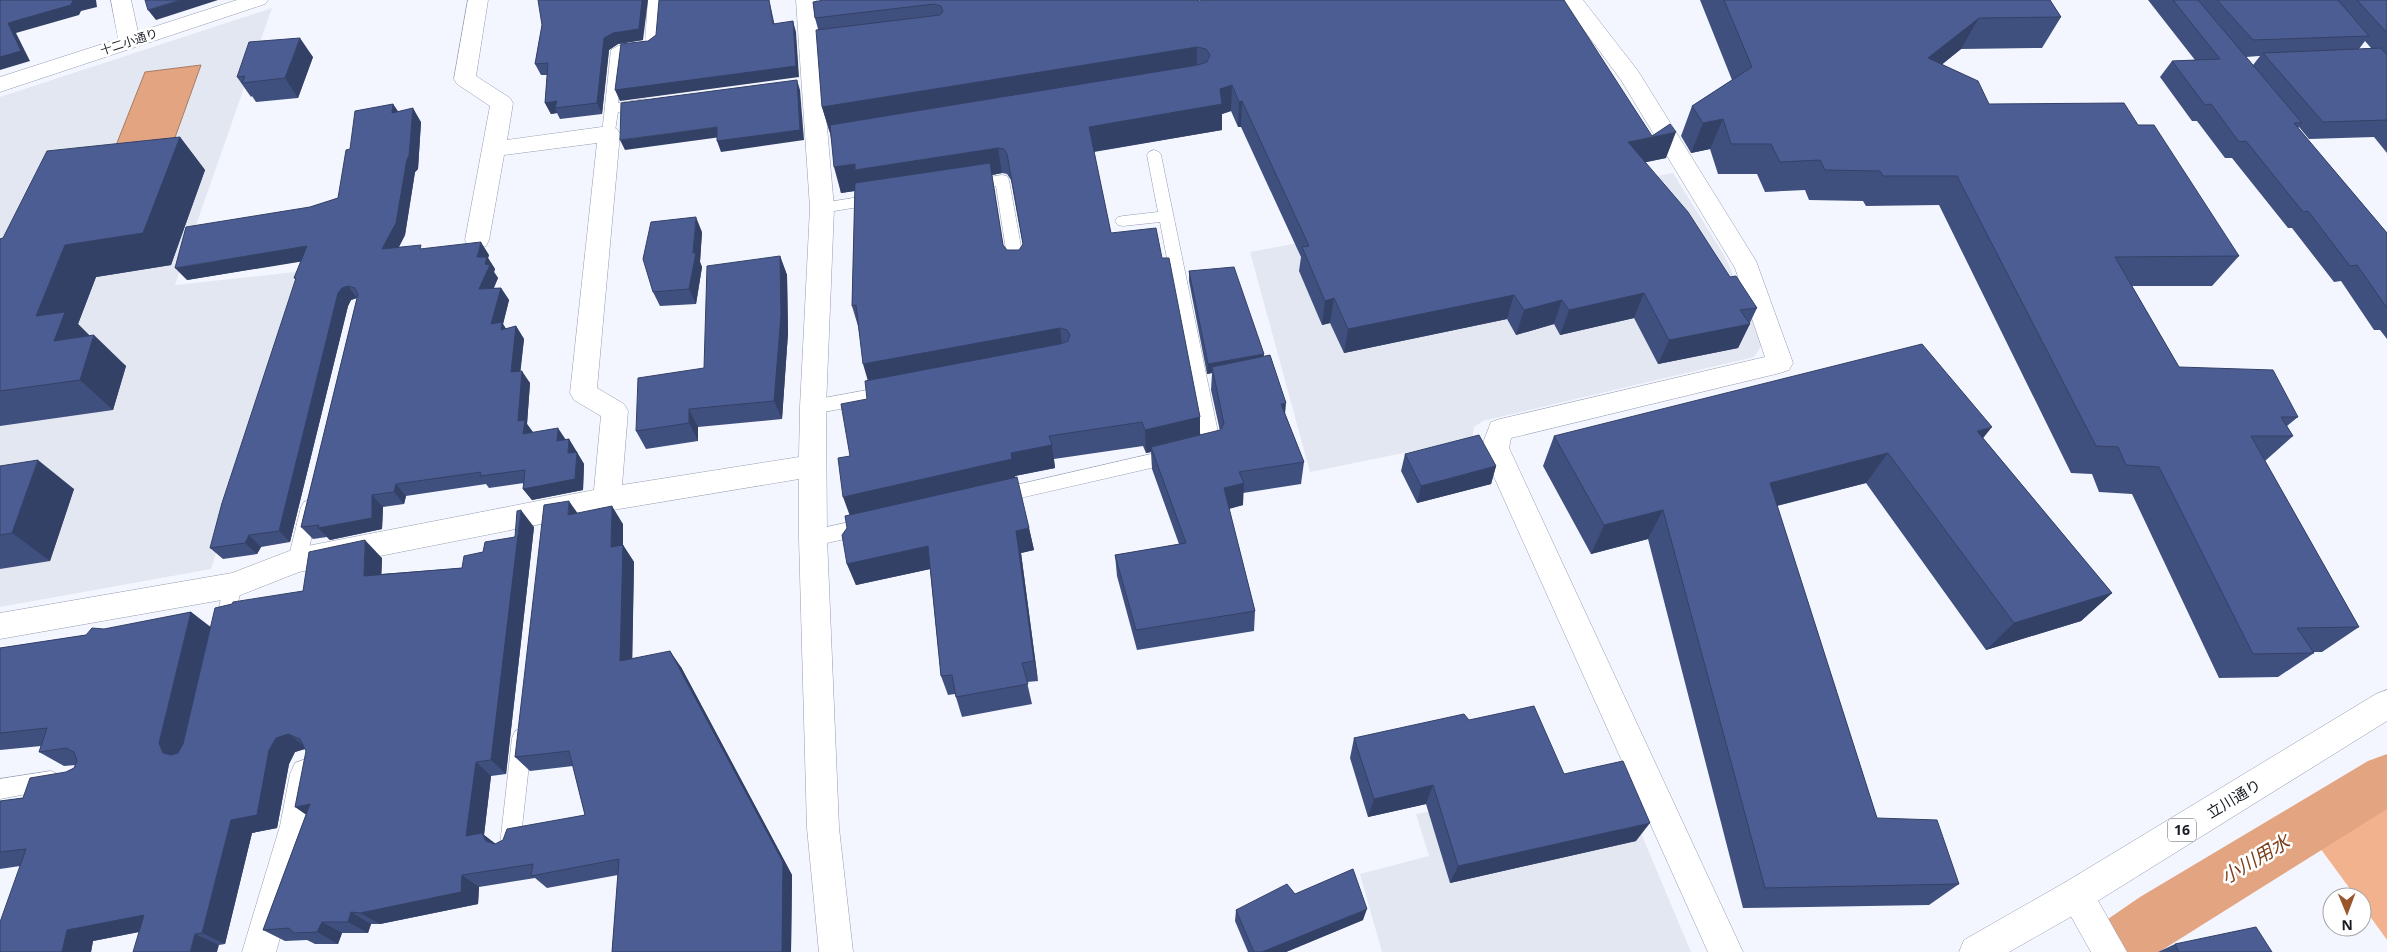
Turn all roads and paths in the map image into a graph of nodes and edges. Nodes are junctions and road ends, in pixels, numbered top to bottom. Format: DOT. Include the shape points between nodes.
graph roads {
  1 [pos="121,0"];
  2 [pos="258,0"];
  3 [pos="478,0"];
  4 [pos="655,0"];
  5 [pos="806,0"];
  6 [pos="1572,0"];
  7 [pos="129,42"];
  8 [pos="0,85"];
  9 [pos="659,102"];
  10 [pos="612,108"];
  11 [pos="609,134"];
  12 [pos="494,148"];
  13 [pos="1154,155"];
  14 [pos="955,187"];
  15 [pos="888,198"];
  16 [pos="822,208"];
  17 [pos="1166,216"];
  18 [pos="1123,221"];
  19 [pos="477,240"];
  20 [pos="1017,269"];
  21 [pos="1219,380"];
  22 [pos="1200,384"];
  23 [pos="909,389"];
  24 [pos="813,407"];
  25 [pos="813,466"];
  26 [pos="313,494"];
  27 [pos="607,499"];
  28 [pos="984,499"];
  29 [pos="879,523"];
  30 [pos="813,538"];
  31 [pos="297,560"];
  32 [pos="233,585"];
  33 [pos="0,626"];
  34 [pos="220,642"];
  35 [pos="2387,704"];
  36 [pos="524,718"];
  37 [pos="307,765"];
  38 [pos="72,777"];
  39 [pos="0,789"];
  40 [pos="510,845"];
  41 [pos="2076,895"];
  42 [pos="259,952"];
  43 [pos="836,952"];
  44 [pos="1726,952"];
  45 [pos="1976,952"];
  46 [pos="2110,952"];
  1 -- 7 [label="street"];
  2 -- 7 [label="street, 十二小通り"];
  3 -- 12 [label="street" via="465,80 502,103"];
  4 -- 10 [label="lane" via="652,46 618,50"];
  5 -- 16 [label="street" via="816,50 807,82 827,142"];
  6 -- 44 [label="street" via="1630,76 1747,267 1780,363 1500,430 1496,448"];
  7 -- 8 [label="street, 十二小通り"];
  9 -- 10 [label="lane"];
  10 -- 11 [label="lane"];
  11 -- 12 [label="street"];
  11 -- 27 [label="street" via="583,393 615,411"];
  12 -- 19 [label="street"];
  13 -- 17 [label="lane"];
  14 -- 20 [label="lane" via="1002,180"];
  15 -- 16 [label="lane"];
  16 -- 24 [label="street"];
  17 -- 18 [label="lane"];
  17 -- 22 [label="lane"];
  21 -- 22 [label="lane"];
  22 -- 28 [label="lane" via="1212,447"];
  23 -- 24 [label="lane"];
  24 -- 25 [label="street"];
  25 -- 27 [label="street"];
  25 -- 30 [label="street"];
  26 -- 31 [label="lane"];
  27 -- 31 [label="street" via="546,521"];
  29 -- 30 [label="lane"];
  30 -- 43 [label="street" via="824,828"];
  31 -- 32 [label="street"];
  32 -- 33 [label="street"];
  32 -- 34 [label="lane"];
  35 -- 41 [label="street, 立川通り / 16"];
  36 -- 40 [label="lane"];
  37 -- 42 [label="street" via="296,826"];
  38 -- 39 [label="lane"];
  41 -- 45 [label="street, 立川通り / 16"];
  41 -- 46 [label="street"];
}
